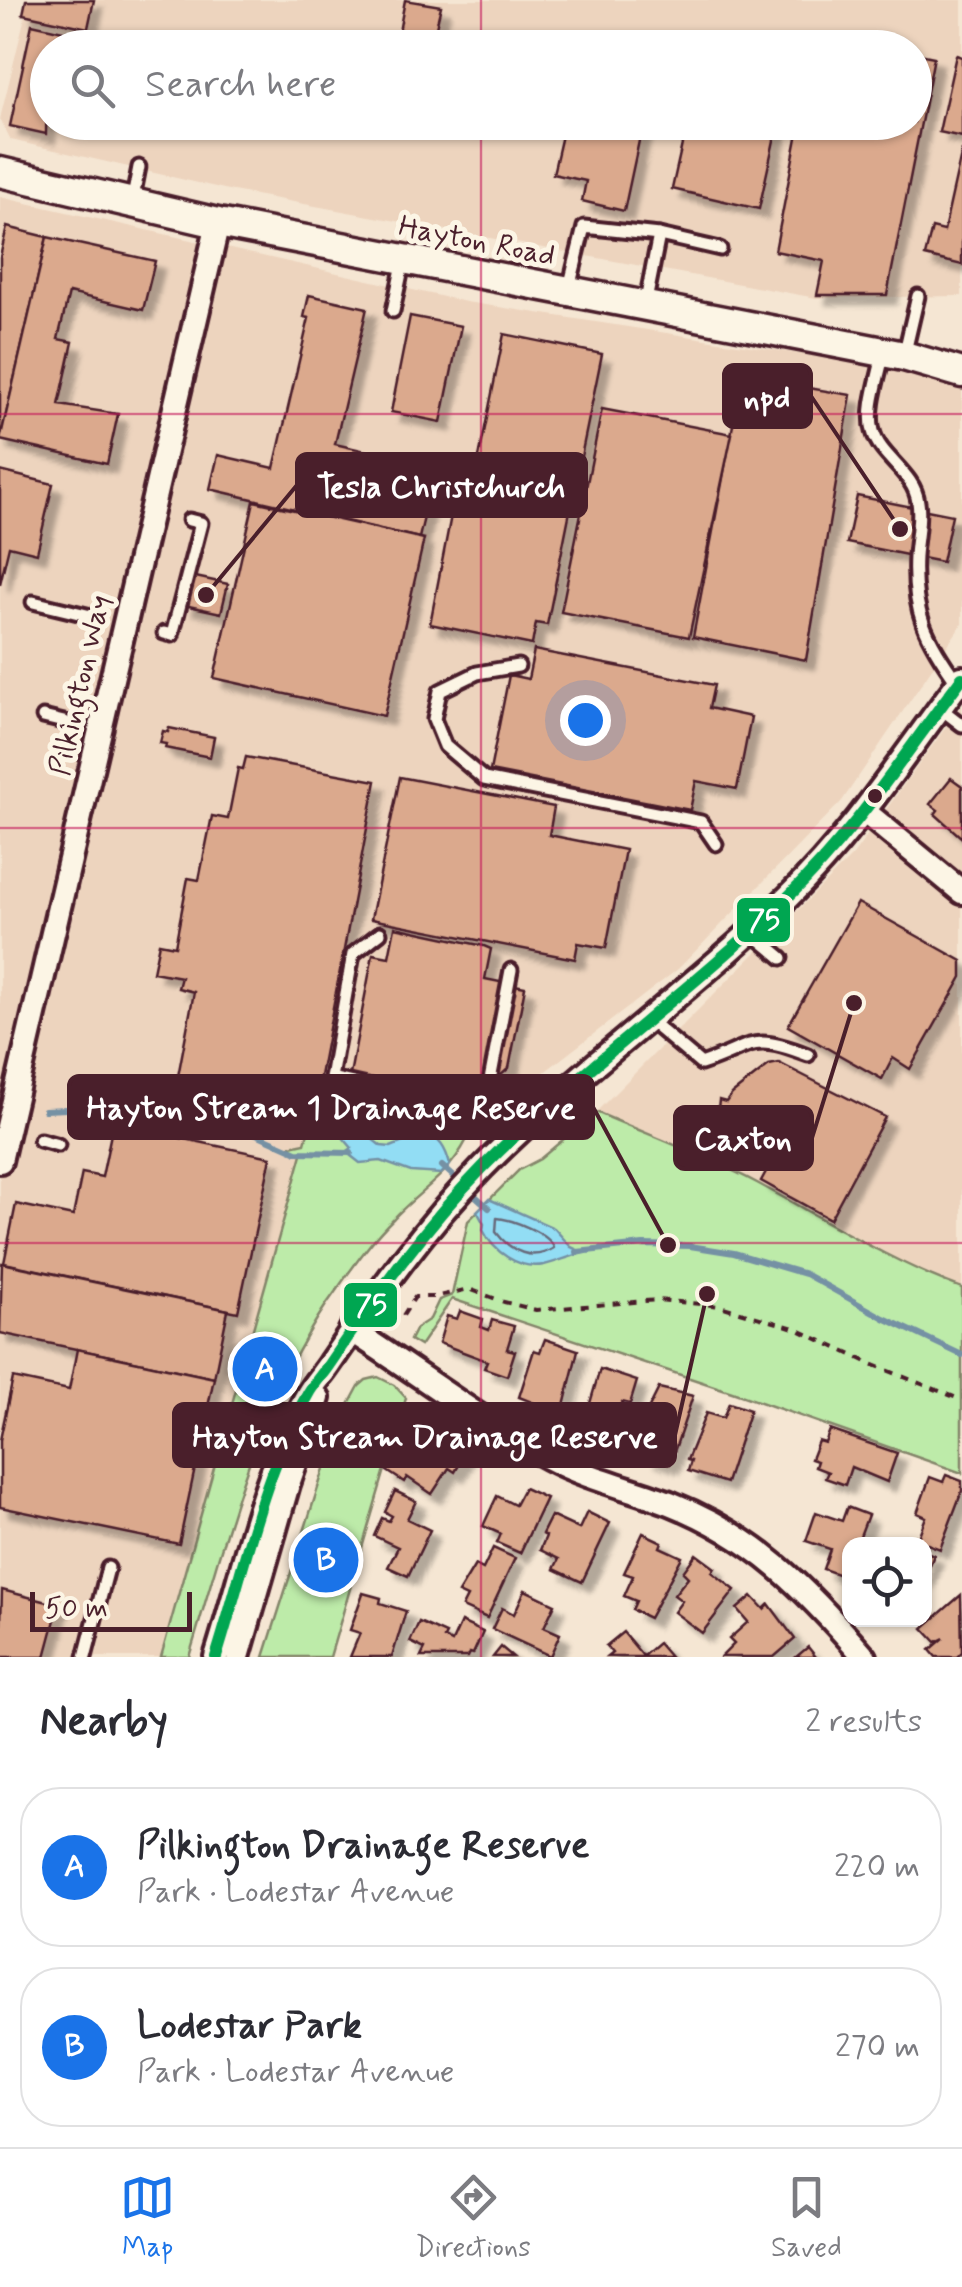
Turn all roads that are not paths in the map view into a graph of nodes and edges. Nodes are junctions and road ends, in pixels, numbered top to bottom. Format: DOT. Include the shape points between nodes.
graph roads {
  1 [pos="139,167"];
  2 [pos="0,172"];
  3 [pos="132,202"];
  4 [pos="218,222"];
  5 [pos="659,235"];
  6 [pos="720,249"];
  7 [pos="404,259"];
  8 [pos="569,291"];
  9 [pos="918,296"];
  10 [pos="645,306"];
  11 [pos="393,312"];
  12 [pos="894,354"];
  13 [pos="956,368"];
  14 [pos="190,520"];
  15 [pos="33,602"];
  16 [pos="91,616"];
  17 [pos="164,633"];
  18 [pos="518,666"];
  19 [pos="960,681"];
  20 [pos="940,708"];
  21 [pos="43,716"];
  22 [pos="68,723"];
  23 [pos="962,725"];
  24 [pos="866,812"];
  25 [pos="716,844"];
  26 [pos="962,892"];
  27 [pos="750,932"];
  28 [pos="380,933"];
  29 [pos="782,958"];
  30 [pos="511,970"];
  31 [pos="650,1021"];
  32 [pos="808,1054"];
  33 [pos="486,1101"];
  34 [pos="514,1138"];
  35 [pos="40,1140"];
  36 [pos="58,1145"];
  37 [pos="0,1161"];
  38 [pos="351,1330"];
  39 [pos="331,1362"];
  40 [pos="108,1568"];
  41 [pos="85,1657"];
  42 [pos="216,1657"];
  43 [pos="238,1657"];
  44 [pos="864,1657"];
  1 -- 3 [label="lane"];
  2 -- 3 [label="street, Hayton Road"];
  3 -- 4 [label="street, Hayton Road"];
  4 -- 7 [label="street, Hayton Road"];
  4 -- 37 [label="street, Pilkington Way"];
  5 -- 6 [label="lane"];
  5 -- 8 [label="lane" via="584,227"];
  5 -- 10 [label="lane"];
  7 -- 8 [label="street, Hayton Road"];
  7 -- 11 [label="lane"];
  8 -- 10 [label="street, Hayton Road"];
  9 -- 12 [label="lane"];
  10 -- 12 [label="street, Hayton Road"];
  12 -- 13 [label="street, Hayton Road"];
  12 -- 19 [label="lane" via="872,427 918,501 917,608 928,640"];
  14 -- 17 [label="lane" via="201,523 172,635"];
  15 -- 16 [label="lane"];
  18 -- 25 [label="lane" via="477,673 440,690 434,720 445,746 484,779 701,822"];
  19 -- 20 [label="street"];
  20 -- 23 [label="lane"];
  20 -- 24 [label="street"];
  21 -- 22 [label="lane"];
  24 -- 26 [label="street"];
  24 -- 27 [label="street"];
  27 -- 29 [label="lane"];
  27 -- 31 [label="street"];
  28 -- 33 [label="lane" via="353,954 331,1078 468,1109"];
  30 -- 33 [label="lane"];
  31 -- 32 [label="lane" via="702,1064 740,1046 773,1041"];
  31 -- 34 [label="street"];
  33 -- 34 [label="lane"];
  34 -- 38 [label="street" via="449,1203"];
  35 -- 36 [label="lane"];
  38 -- 39 [label="street"];
  38 -- 44 [label="street" via="554,1460 737,1536 796,1580"];
  39 -- 42 [label="street" via="310,1388 279,1454"];
  39 -- 43 [label="street"];
  40 -- 41 [label="lane"];
}
